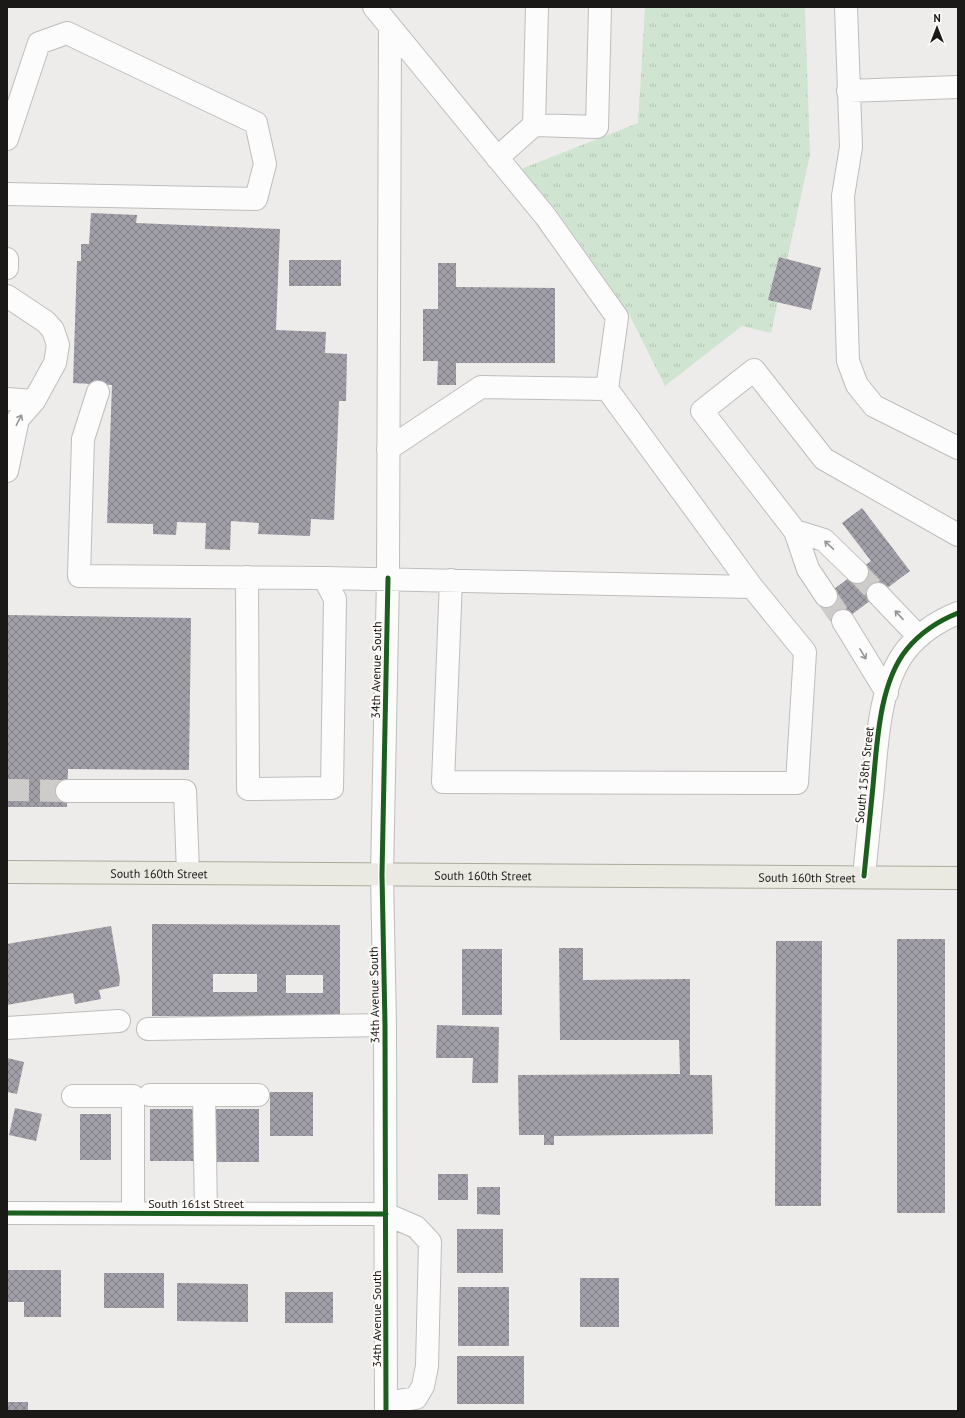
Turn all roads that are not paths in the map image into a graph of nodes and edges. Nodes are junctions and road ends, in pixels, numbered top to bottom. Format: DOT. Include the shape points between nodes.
graph roads {
  1 [pos="374,7"];
  2 [pos="537,7"];
  3 [pos="600,7"];
  4 [pos="846,7"];
  5 [pos="390,28"];
  6 [pos="958,87"];
  7 [pos="848,91"];
  8 [pos="534,125"];
  9 [pos="7,139"];
  10 [pos="497,158"];
  11 [pos="7,194"];
  12 [pos="7,259"];
  13 [pos="7,268"];
  14 [pos="7,296"];
  15 [pos="606,389"];
  16 [pos="98,392"];
  17 [pos="7,399"];
  18 [pos="34,401"];
  19 [pos="958,448"];
  20 [pos="388,449"];
  21 [pos="7,467"];
  22 [pos="795,531"];
  23 [pos="958,535"];
  24 [pos="857,572"];
  25 [pos="246,578"];
  26 [pos="324,578"];
  27 [pos="388,578"];
  28 [pos="451,580"];
  29 [pos="752,587"];
  30 [pos="878,594"];
  31 [pos="826,596"];
  32 [pos="958,613"];
  33 [pos="843,621"];
  34 [pos="919,637"];
  35 [pos="887,693"];
  36 [pos="68,791"];
  37 [pos="7,872"];
  38 [pos="188,873"];
  39 [pos="382,875"];
  40 [pos="864,876"];
  41 [pos="958,878"];
  42 [pos="119,1021"];
  43 [pos="385,1025"];
  44 [pos="7,1028"];
  45 [pos="148,1029"];
  46 [pos="150,1094"];
  47 [pos="204,1094"];
  48 [pos="258,1095"];
  49 [pos="73,1096"];
  50 [pos="7,1213"];
  51 [pos="133,1213"];
  52 [pos="206,1213"];
  53 [pos="386,1214"];
  54 [pos="386,1407"];
  1 -- 5 [label="street"];
  2 -- 8 [label="street"];
  3 -- 8 [label="street" via="597,127"];
  4 -- 7 [label="street"];
  5 -- 10 [label="street"];
  5 -- 20 [label="street, 34th Avenue South"];
  6 -- 7 [label="street"];
  7 -- 19 [label="street" via="851,147 843,196 848,361 857,384 874,406"];
  8 -- 10 [label="street"];
  9 -- 11 [label="street" via="39,42 67,33 256,123 265,164 256,199"];
  10 -- 15 [label="street" via="546,217 617,317"];
  12 -- 13 [label="street"];
  14 -- 18 [label="street" via="46,322 53,330 58,345 55,363"];
  15 -- 20 [label="street" via="481,387"];
  15 -- 29 [label="street"];
  16 -- 25 [label="street" via="83,439 79,576"];
  17 -- 18 [label="street"];
  21 -- 18 [label="street, one-way" via="18,420"];
  20 -- 27 [label="street, 34th Avenue South"];
  22 -- 23 [label="street" via="702,410 754,370 824,459"];
  24 -- 22 [label="street, one-way" via="824,540"];
  22 -- 31 [label="street" via="808,568"];
  25 -- 26 [label="street"];
  25 -- 26 [label="street" via="248,789 332,788 335,599"];
  26 -- 27 [label="street"];
  27 -- 28 [label="street"];
  27 -- 39 [label="street, 34th Avenue South"];
  28 -- 29 [label="street"];
  28 -- 29 [label="street" via="443,782 797,783 805,652"];
  34 -- 30 [label="street, one-way"];
  32 -- 34 [label="street, South 158th Street" via="939,620"];
  33 -- 35 [label="street, one-way"];
  34 -- 35 [label="street, South 158th Street" via="906,650 891,678"];
  35 -- 40 [label="street, South 158th Street" via="879,726"];
  36 -- 38 [label="street" via="185,791"];
  37 -- 38 [label="main road, South 160th Street"];
  38 -- 39 [label="main road, South 160th Street"];
  39 -- 40 [label="main road, South 160th Street"];
  39 -- 43 [label="street, 34th Avenue South"];
  40 -- 41 [label="main road, South 160th Street"];
  42 -- 44 [label="street"];
  43 -- 45 [label="street"];
  43 -- 53 [label="street, 34th Avenue South"];
  46 -- 47 [label="street"];
  47 -- 48 [label="street"];
  47 -- 52 [label="street"];
  49 -- 51 [label="street" via="133,1096"];
  50 -- 51 [label="street, South 161st Street"];
  51 -- 52 [label="street, South 161st Street"];
  52 -- 53 [label="street, South 161st Street"];
  53 -- 54 [label="street, 34th Avenue South"];
  53 -- 54 [label="street" via="416,1227 430,1242 429,1339 423,1386 416,1398"];
}
